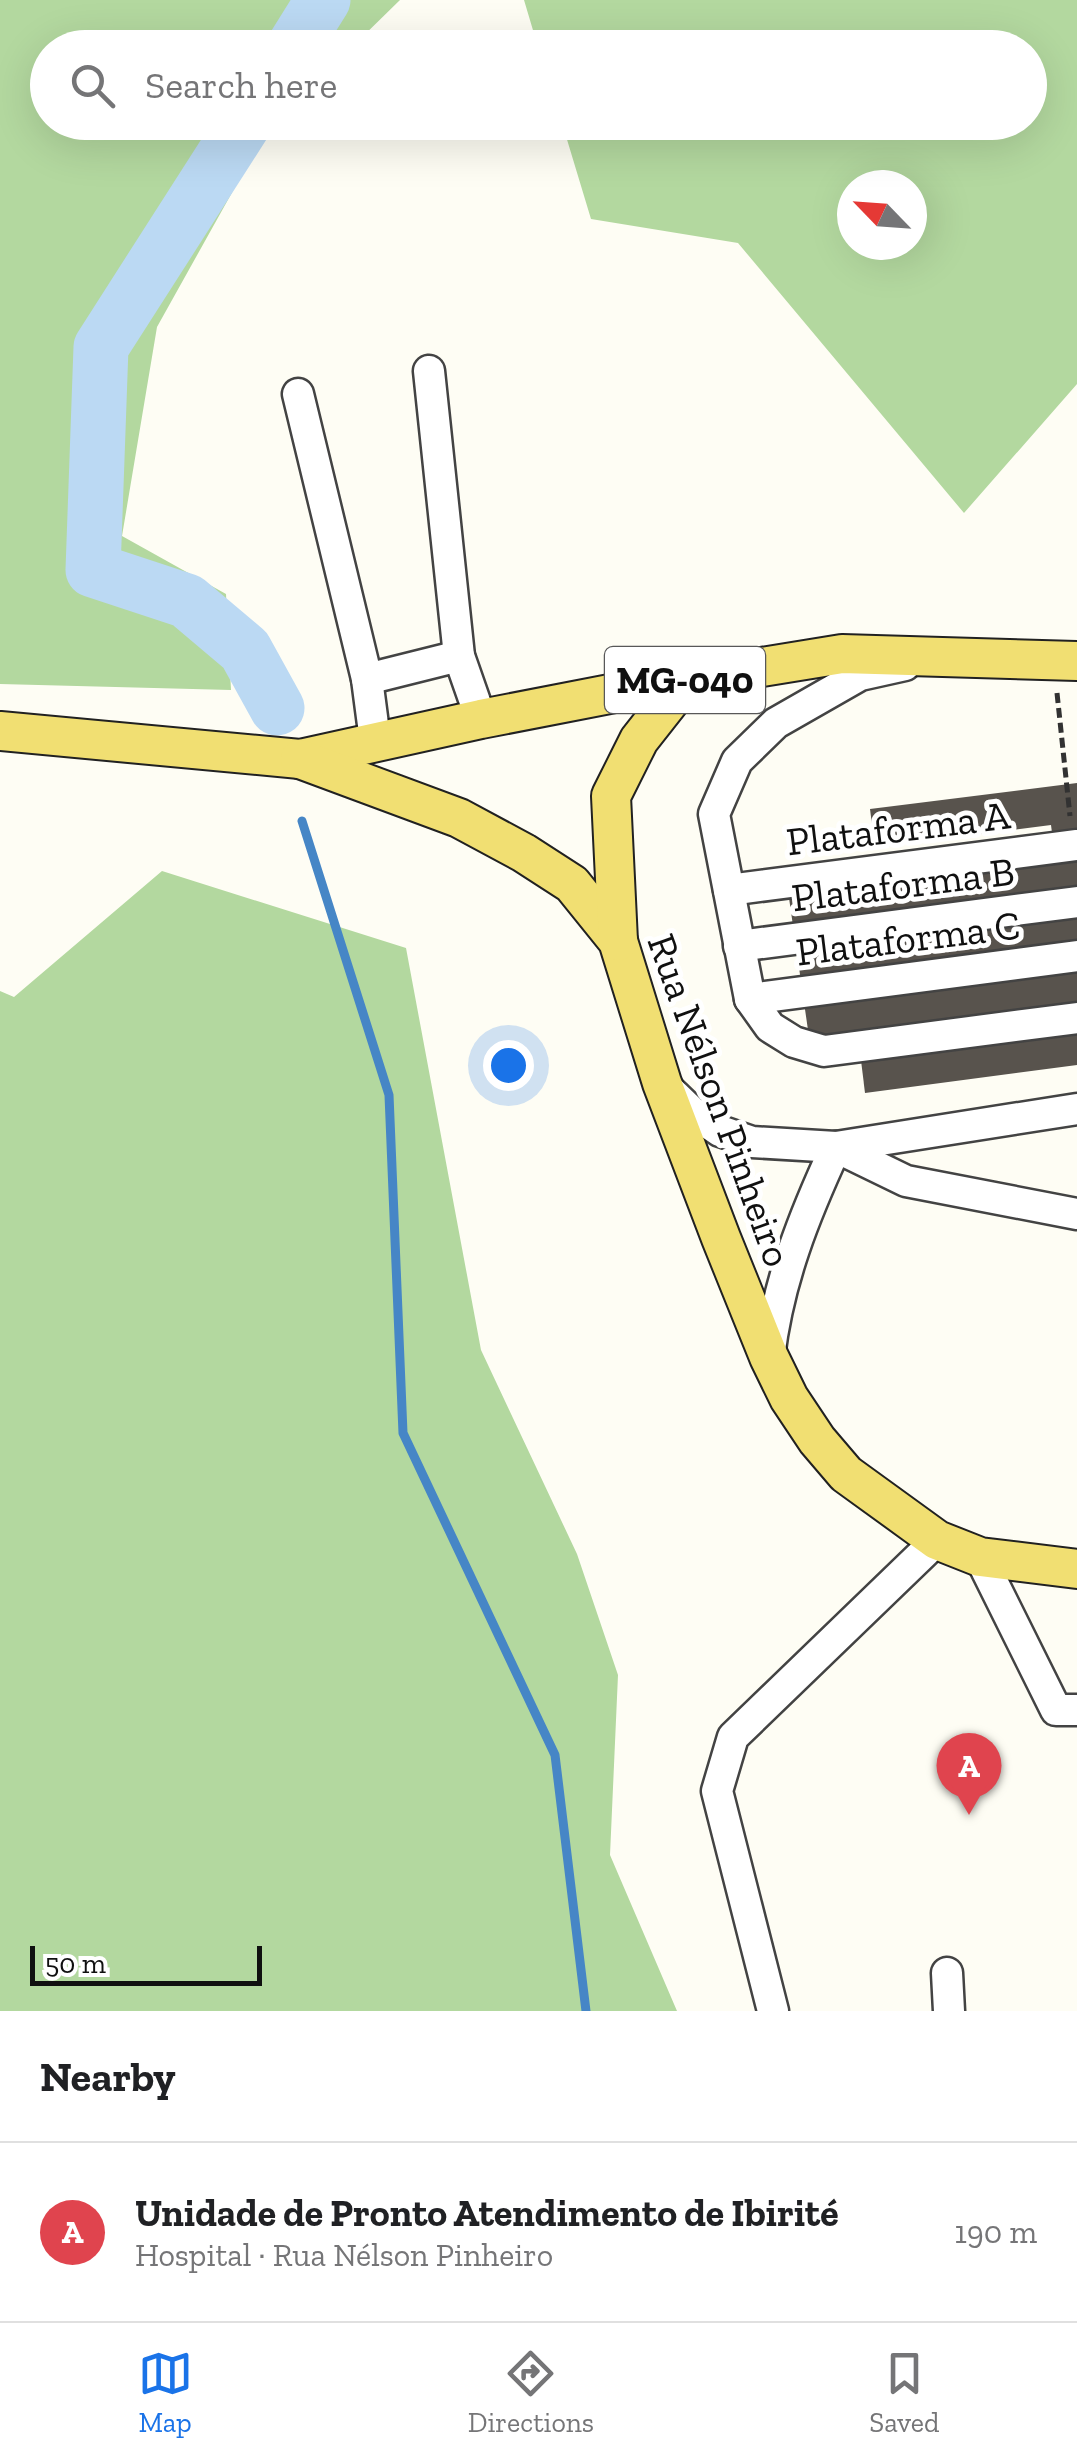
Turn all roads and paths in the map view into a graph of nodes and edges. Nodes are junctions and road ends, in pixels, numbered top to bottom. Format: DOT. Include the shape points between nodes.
graph roads {
  1 [pos="429,372"];
  2 [pos="298,394"];
  3 [pos="952,655"];
  4 [pos="459,656"];
  5 [pos="1077,661"];
  6 [pos="368,679"];
  7 [pos="687,679"];
  8 [pos="1056,702"];
  9 [pos="481,719"];
  10 [pos="0,731"];
  11 [pos="375,740"];
  12 [pos="300,759"];
  13 [pos="1076,845"];
  14 [pos="729,890"];
  15 [pos="1077,902"];
  16 [pos="618,941"];
  17 [pos="740,946"];
  18 [pos="1077,956"];
  19 [pos="750,998"];
  20 [pos="1077,1018"];
  21 [pos="662,1083"];
  22 [pos="1077,1109"];
  23 [pos="836,1147"];
  24 [pos="1077,1214"];
  25 [pos="769,1357"];
  26 [pos="937,1540"];
  27 [pos="980,1557"];
  28 [pos="1077,1570"];
  29 [pos="1077,1710"];
  30 [pos="948,1972"];
  31 [pos="772,2011"];
  32 [pos="949,2011"];
  1 -- 4 [label="street"];
  2 -- 6 [label="street"];
  3 -- 5 [label="main road, MG-040"];
  3 -- 7 [label="main road, MG-040" via="842,654"];
  3 -- 14 [label="street" via="860,675 776,723 737,761 714,814"];
  4 -- 6 [label="street"];
  4 -- 9 [label="street"];
  6 -- 11 [label="street"];
  7 -- 9 [label="main road, MG-040"];
  7 -- 16 [label="main road" via="639,740 611,796"];
  8 -- 13 [label="path"];
  9 -- 11 [label="main road, MG-040"];
  10 -- 12 [label="main road, MG-040"];
  11 -- 12 [label="main road, MG-040"];
  12 -- 16 [label="main road, Rua Nélson Pinheiro / MG-040" via="459,818 524,853 572,884"];
  13 -- 14 [label="street, Plataforma A"];
  14 -- 17 [label="street"];
  15 -- 17 [label="street, Plataforma B"];
  16 -- 21 [label="main road, Rua Nélson Pinheiro / MG-040"];
  17 -- 19 [label="street"];
  18 -- 19 [label="street, Plataforma C"];
  19 -- 20 [label="street" via="770,1026 824,1050"];
  21 -- 23 [label="street" via="692,1112 752,1142"];
  21 -- 25 [label="main road, Rua Nélson Pinheiro / MG-040"];
  22 -- 23 [label="street"];
  23 -- 24 [label="street" via="906,1181"];
  23 -- 25 [label="street, Rua Nélson Pinheiro" via="793,1246"];
  25 -- 26 [label="main road, Rua Nélson Pinheiro / MG-040" via="789,1398 846,1474"];
  26 -- 27 [label="main road, Rua Nélson Pinheiro / MG-040"];
  26 -- 31 [label="street" via="733,1737 717,1791"];
  27 -- 28 [label="main road, Rua Nélson Pinheiro / MG-040"];
  27 -- 29 [label="street" via="1056,1710"];
  30 -- 32 [label="street"];
}
